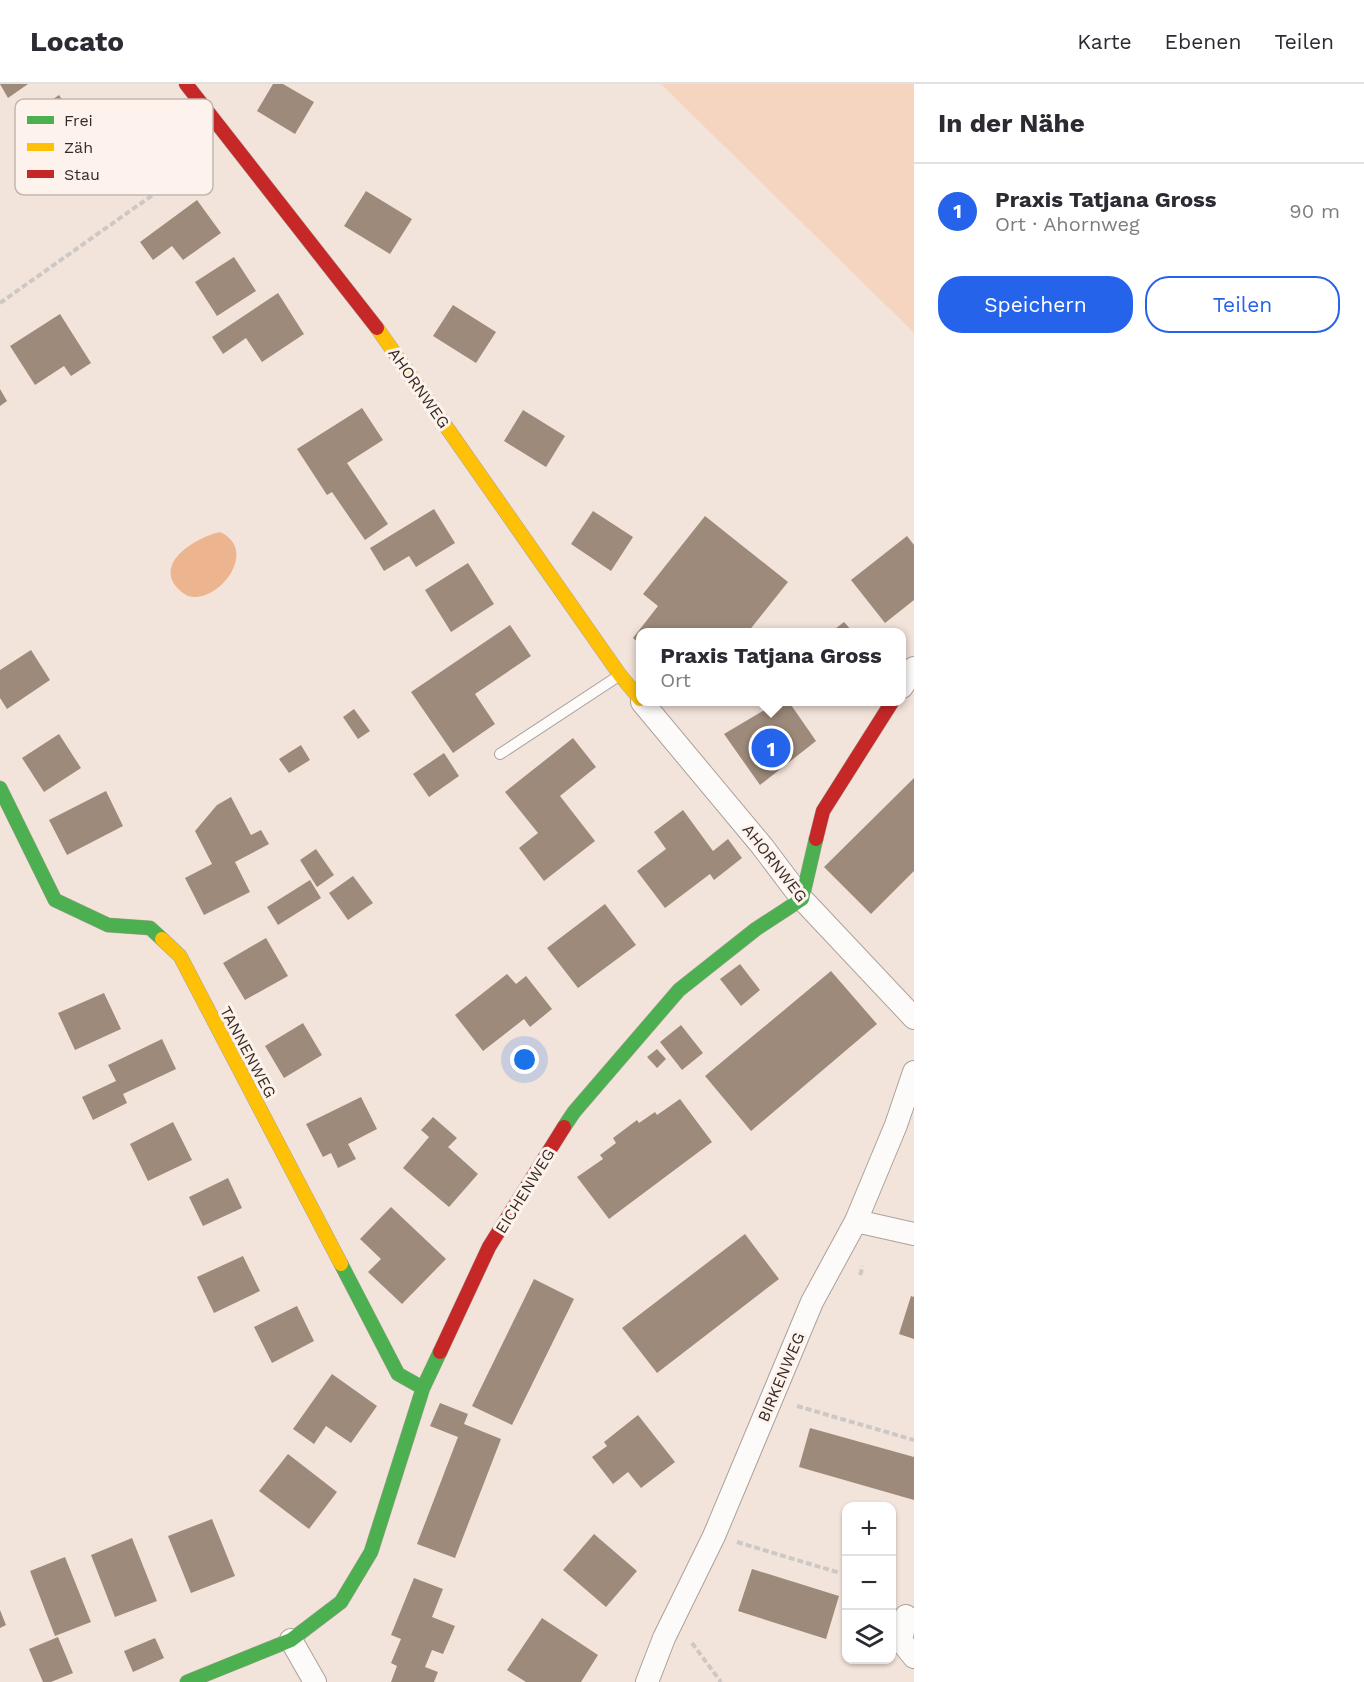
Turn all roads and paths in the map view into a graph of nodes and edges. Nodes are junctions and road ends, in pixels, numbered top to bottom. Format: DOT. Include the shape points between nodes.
graph roads {
  1 [pos="186,84"];
  2 [pos="198,99"];
  3 [pos="213,118"];
  4 [pos="231,140"];
  5 [pos="213,153"];
  6 [pos="153,195"];
  7 [pos="0,303"];
  8 [pos="620,675"];
  9 [pos="636,694"];
  10 [pos="646,706"];
  11 [pos="889,706"];
  12 [pos="500,754"];
  13 [pos="0,788"];
  14 [pos="802,899"];
  15 [pos="914,1018"];
  16 [pos="914,1072"];
  17 [pos="856,1221"];
  18 [pos="914,1233"];
  19 [pos="423,1388"];
  20 [pos="772,1399"];
  21 [pos="914,1440"];
  22 [pos="714,1536"];
  23 [pos="840,1573"];
  24 [pos="906,1616"];
  25 [pos="291,1640"];
  26 [pos="692,1643"];
  27 [pos="914,1658"];
  28 [pos="188,1682"];
  29 [pos="315,1682"];
  30 [pos="648,1682"];
  31 [pos="721,1682"];
  1 -- 2 [label="street, AHORNWEG"];
  3 -- 4 [label="street, AHORNWEG"];
  4 -- 5 [label="path"];
  4 -- 8 [label="street, AHORNWEG" via="370,318"];
  6 -- 7 [label="path"];
  8 -- 9 [label="street, AHORNWEG"];
  8 -- 12 [label="lane"];
  10 -- 14 [label="street, AHORNWEG"];
  11 -- 14 [label="street" via="823,810"];
  13 -- 19 [label="street, TANNENWEG" via="55,900 108,925 150,928 180,956 398,1374"];
  14 -- 15 [label="street, AHORNWEG"];
  14 -- 19 [label="street, EICHENWEG" via="756,929 679,990 574,1112 489,1247"];
  16 -- 17 [label="street, BIRKENWEG"];
  17 -- 18 [label="street"];
  17 -- 20 [label="street, BIRKENWEG" via="813,1302"];
  19 -- 25 [label="street, EICHENWEG" via="371,1552 341,1602"];
  20 -- 21 [label="path"];
  20 -- 22 [label="street, BIRKENWEG"];
  22 -- 23 [label="path"];
  22 -- 30 [label="street, BIRKENWEG" via="664,1638"];
  24 -- 27 [label="street" via="901,1641"];
  25 -- 28 [label="street, EICHENWEG"];
  25 -- 29 [label="street"];
  26 -- 31 [label="path"];
}
